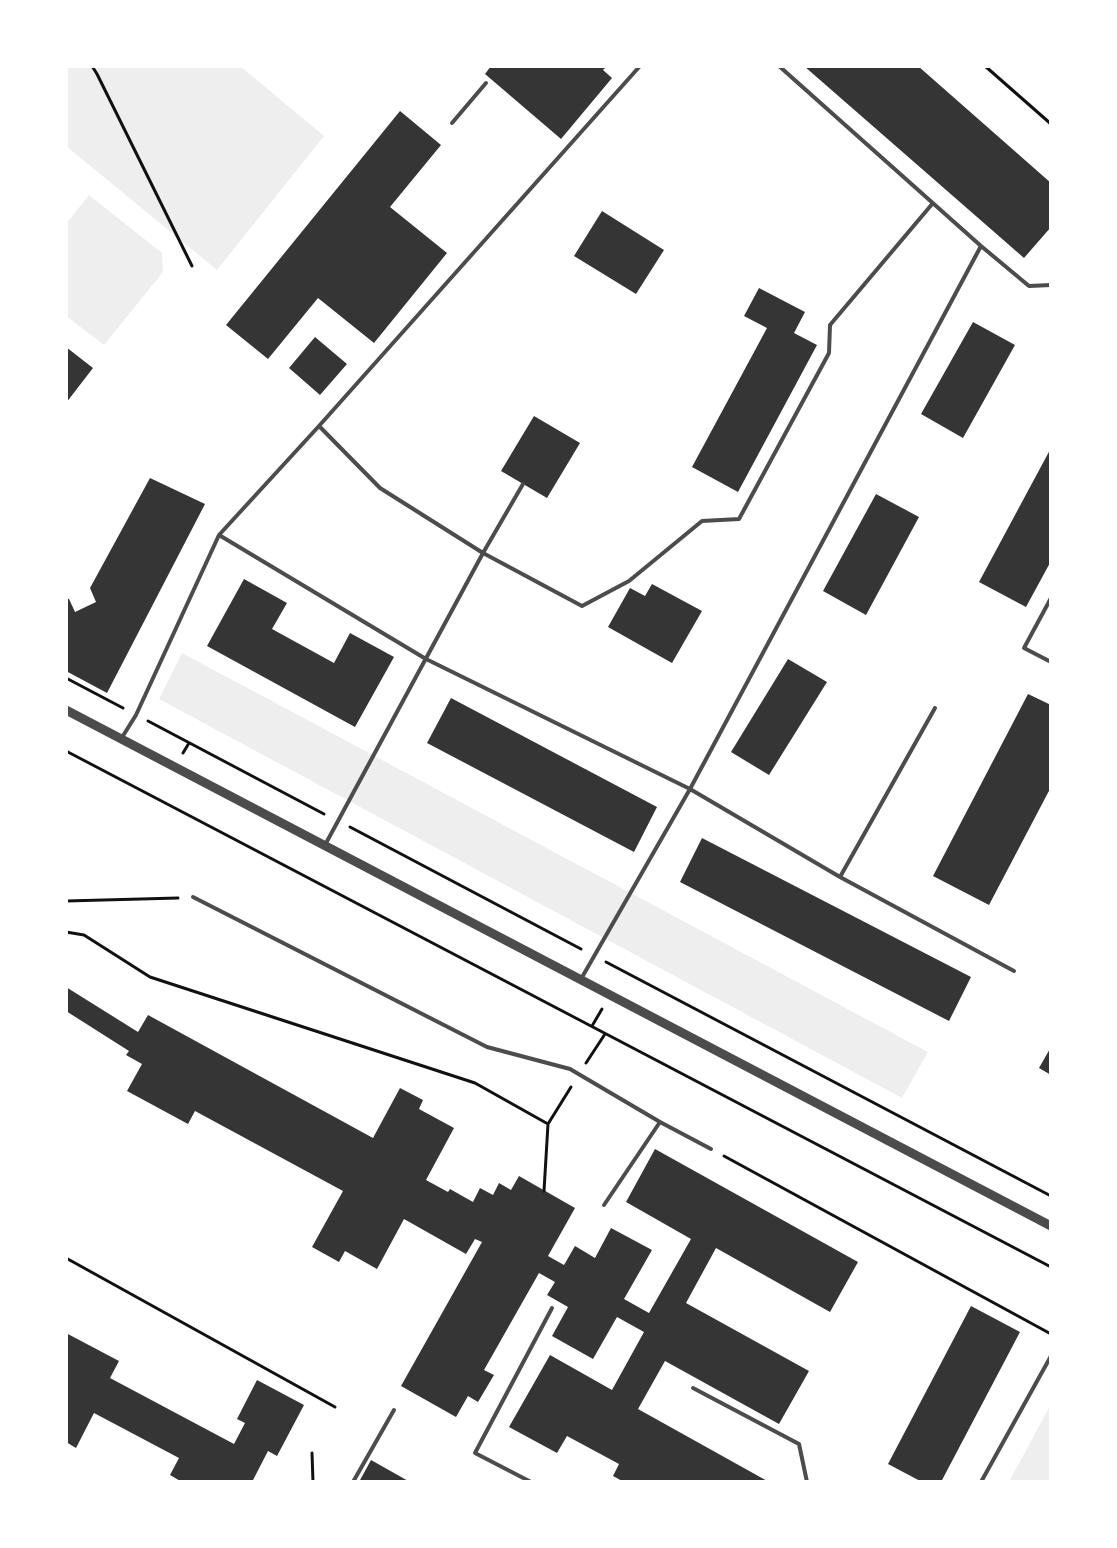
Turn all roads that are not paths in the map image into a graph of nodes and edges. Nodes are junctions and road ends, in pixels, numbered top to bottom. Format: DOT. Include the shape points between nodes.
graph roads {
  1 [pos="640,66"];
  2 [pos="779,66"];
  3 [pos="486,83"];
  4 [pos="452,123"];
  5 [pos="933,203"];
  6 [pos="981,246"];
  7 [pos="1051,286"];
  8 [pos="319,426"];
  9 [pos="523,484"];
  10 [pos="219,535"];
  11 [pos="483,553"];
  12 [pos="1051,598"];
  13 [pos="426,658"];
  14 [pos="1051,662"];
  15 [pos="934,708"];
  16 [pos="66,710"];
  17 [pos="121,738"];
  18 [pos="690,789"];
  19 [pos="325,845"];
  20 [pos="840,877"];
  21 [pos="193,897"];
  22 [pos="1014,971"];
  23 [pos="581,979"];
  24 [pos="660,1122"];
  25 [pos="711,1149"];
  26 [pos="604,1205"];
  27 [pos="1051,1226"];
  28 [pos="552,1308"];
  29 [pos="1051,1356"];
  30 [pos="693,1388"];
  31 [pos="394,1410"];
  32 [pos="353,1482"];
  33 [pos="531,1482"];
  34 [pos="807,1482"];
  35 [pos="981,1482"];
  1 -- 8 [label="lane"];
  2 -- 5 [label="lane"];
  3 -- 4 [label="lane"];
  5 -- 6 [label="lane"];
  5 -- 11 [label="lane" via="830,325 830,353 738,518 702,521 629,581 582,606"];
  6 -- 7 [label="lane" via="1029,286"];
  6 -- 18 [label="lane"];
  8 -- 10 [label="lane"];
  8 -- 11 [label="lane" via="380,488"];
  9 -- 11 [label="lane"];
  10 -- 13 [label="lane"];
  10 -- 17 [label="lane" via="136,715"];
  11 -- 13 [label="lane"];
  12 -- 14 [label="lane" via="1024,648"];
  13 -- 18 [label="lane"];
  13 -- 19 [label="lane"];
  15 -- 20 [label="lane"];
  16 -- 17 [label="street"];
  17 -- 19 [label="street"];
  18 -- 20 [label="lane"];
  18 -- 23 [label="lane"];
  19 -- 23 [label="street"];
  20 -- 22 [label="lane"];
  21 -- 24 [label="lane" via="488,1047 570,1070"];
  23 -- 27 [label="street"];
  24 -- 25 [label="lane"];
  24 -- 26 [label="lane"];
  28 -- 33 [label="lane" via="475,1453"];
  29 -- 35 [label="lane"];
  30 -- 34 [label="lane" via="799,1444"];
  31 -- 32 [label="lane"];
}
